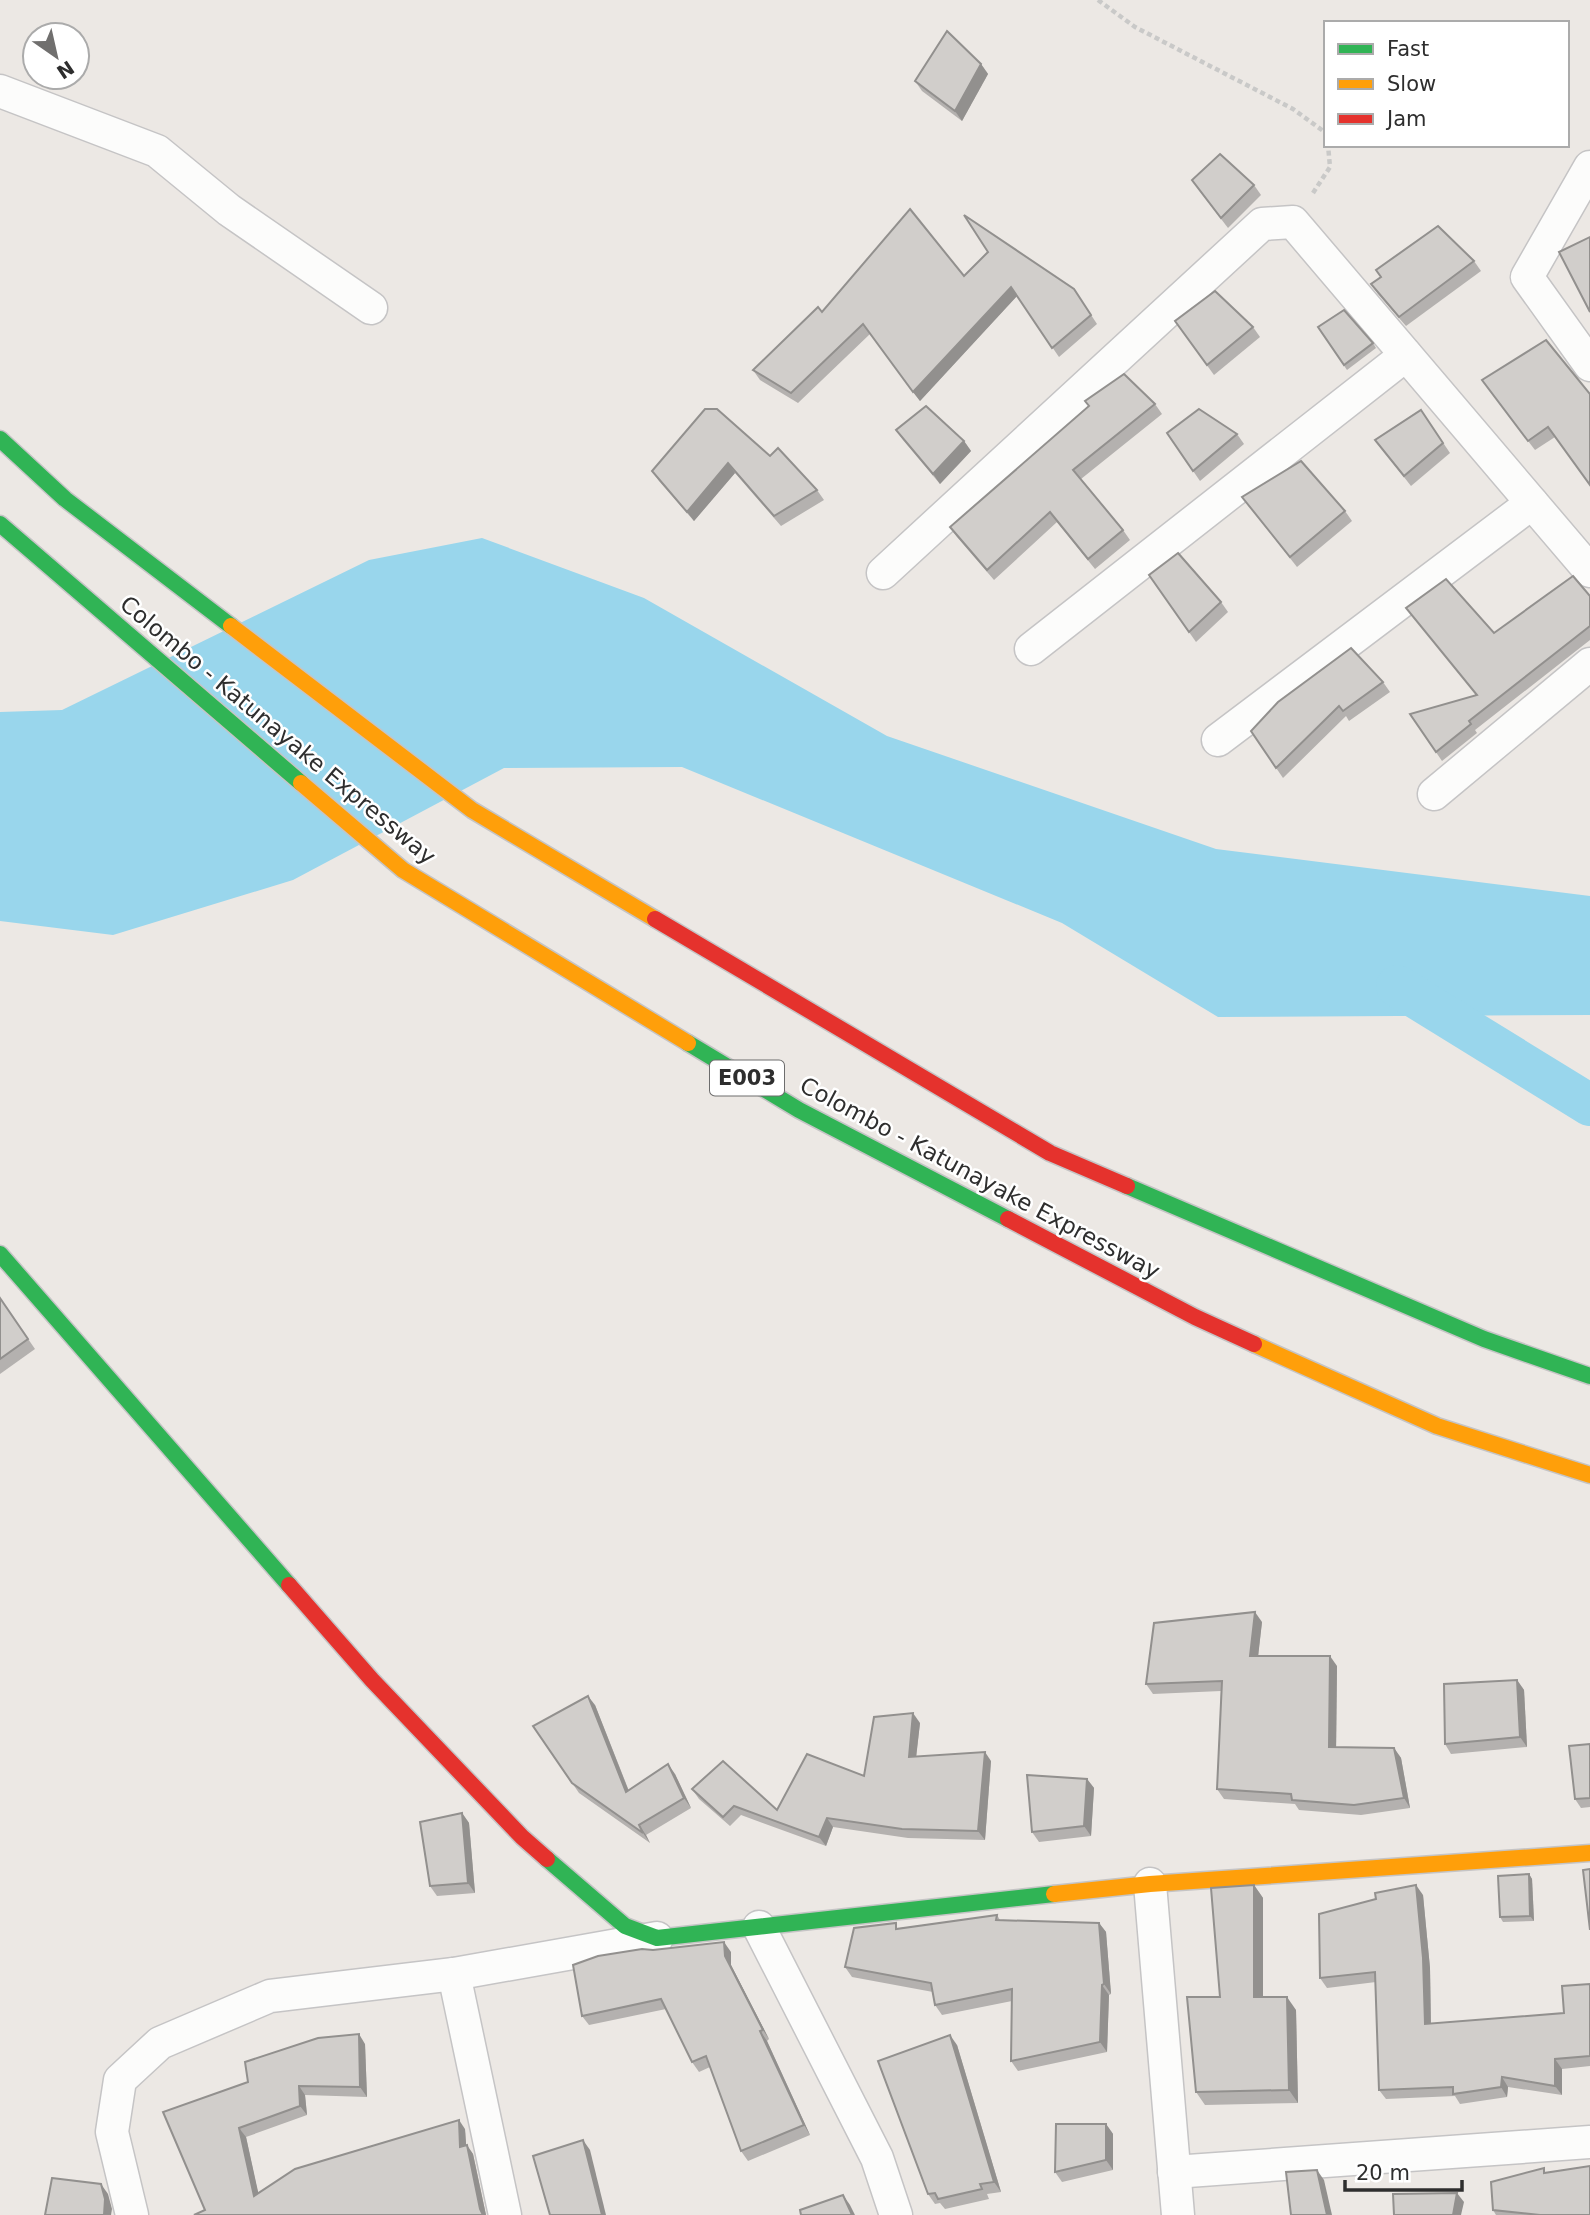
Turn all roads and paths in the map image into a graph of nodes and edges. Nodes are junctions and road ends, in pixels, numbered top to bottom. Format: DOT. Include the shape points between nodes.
graph roads {
  1 [pos="1098,0"];
  2 [pos="0,91"];
  3 [pos="1324,132"];
  4 [pos="1328,147"];
  5 [pos="1590,167"];
  6 [pos="1293,222"];
  7 [pos="371,308"];
  8 [pos="1406,355"];
  9 [pos="1590,365"];
  10 [pos="0,439"];
  11 [pos="1532,503"];
  12 [pos="0,524"];
  13 [pos="1590,571"];
  14 [pos="883,573"];
  15 [pos="1031,649"];
  16 [pos="1590,664"];
  17 [pos="1218,740"];
  18 [pos="1434,794"];
  19 [pos="0,1254"];
  20 [pos="1590,1376"];
  21 [pos="1590,1475"];
  22 [pos="1590,1853"];
  23 [pos="1150,1884"];
  24 [pos="759,1927"];
  25 [pos="657,1938"];
  26 [pos="454,1974"];
  27 [pos="1590,2142"];
  28 [pos="1174,2172"];
  29 [pos="132,2215"];
  30 [pos="505,2215"];
  31 [pos="896,2215"];
  32 [pos="1178,2215"];
  1 -- 3 [label="path" via="1135,27 1293,109"];
  2 -- 7 [label="street" via="157,151 229,210"];
  4 -- 6 [label="path" via="1330,167"];
  5 -- 9 [label="street" via="1527,277"];
  6 -- 8 [label="street"];
  6 -- 14 [label="street" via="1262,224"];
  8 -- 11 [label="street"];
  8 -- 15 [label="street"];
  10 -- 20 [label="main road, Colombo - Katunayake Expressway" via="65,499 472,810 1050,1153 1484,1339"];
  11 -- 13 [label="street"];
  11 -- 17 [label="street"];
  12 -- 21 [label="main road, Colombo - Katunayake Expressway / E003" via="403,870 799,1110 1195,1317 1437,1426"];
  16 -- 18 [label="street"];
  19 -- 25 [label="main road" via="372,1680 513,1827 625,1926"];
  22 -- 23 [label="main road"];
  23 -- 24 [label="main road"];
  23 -- 28 [label="street"];
  24 -- 25 [label="main road"];
  24 -- 31 [label="street" via="877,2158"];
  25 -- 26 [label="street"];
  26 -- 29 [label="street" via="270,1996 160,2043 120,2080 112,2132"];
  26 -- 30 [label="street"];
  27 -- 28 [label="street"];
  28 -- 32 [label="street"];
}
